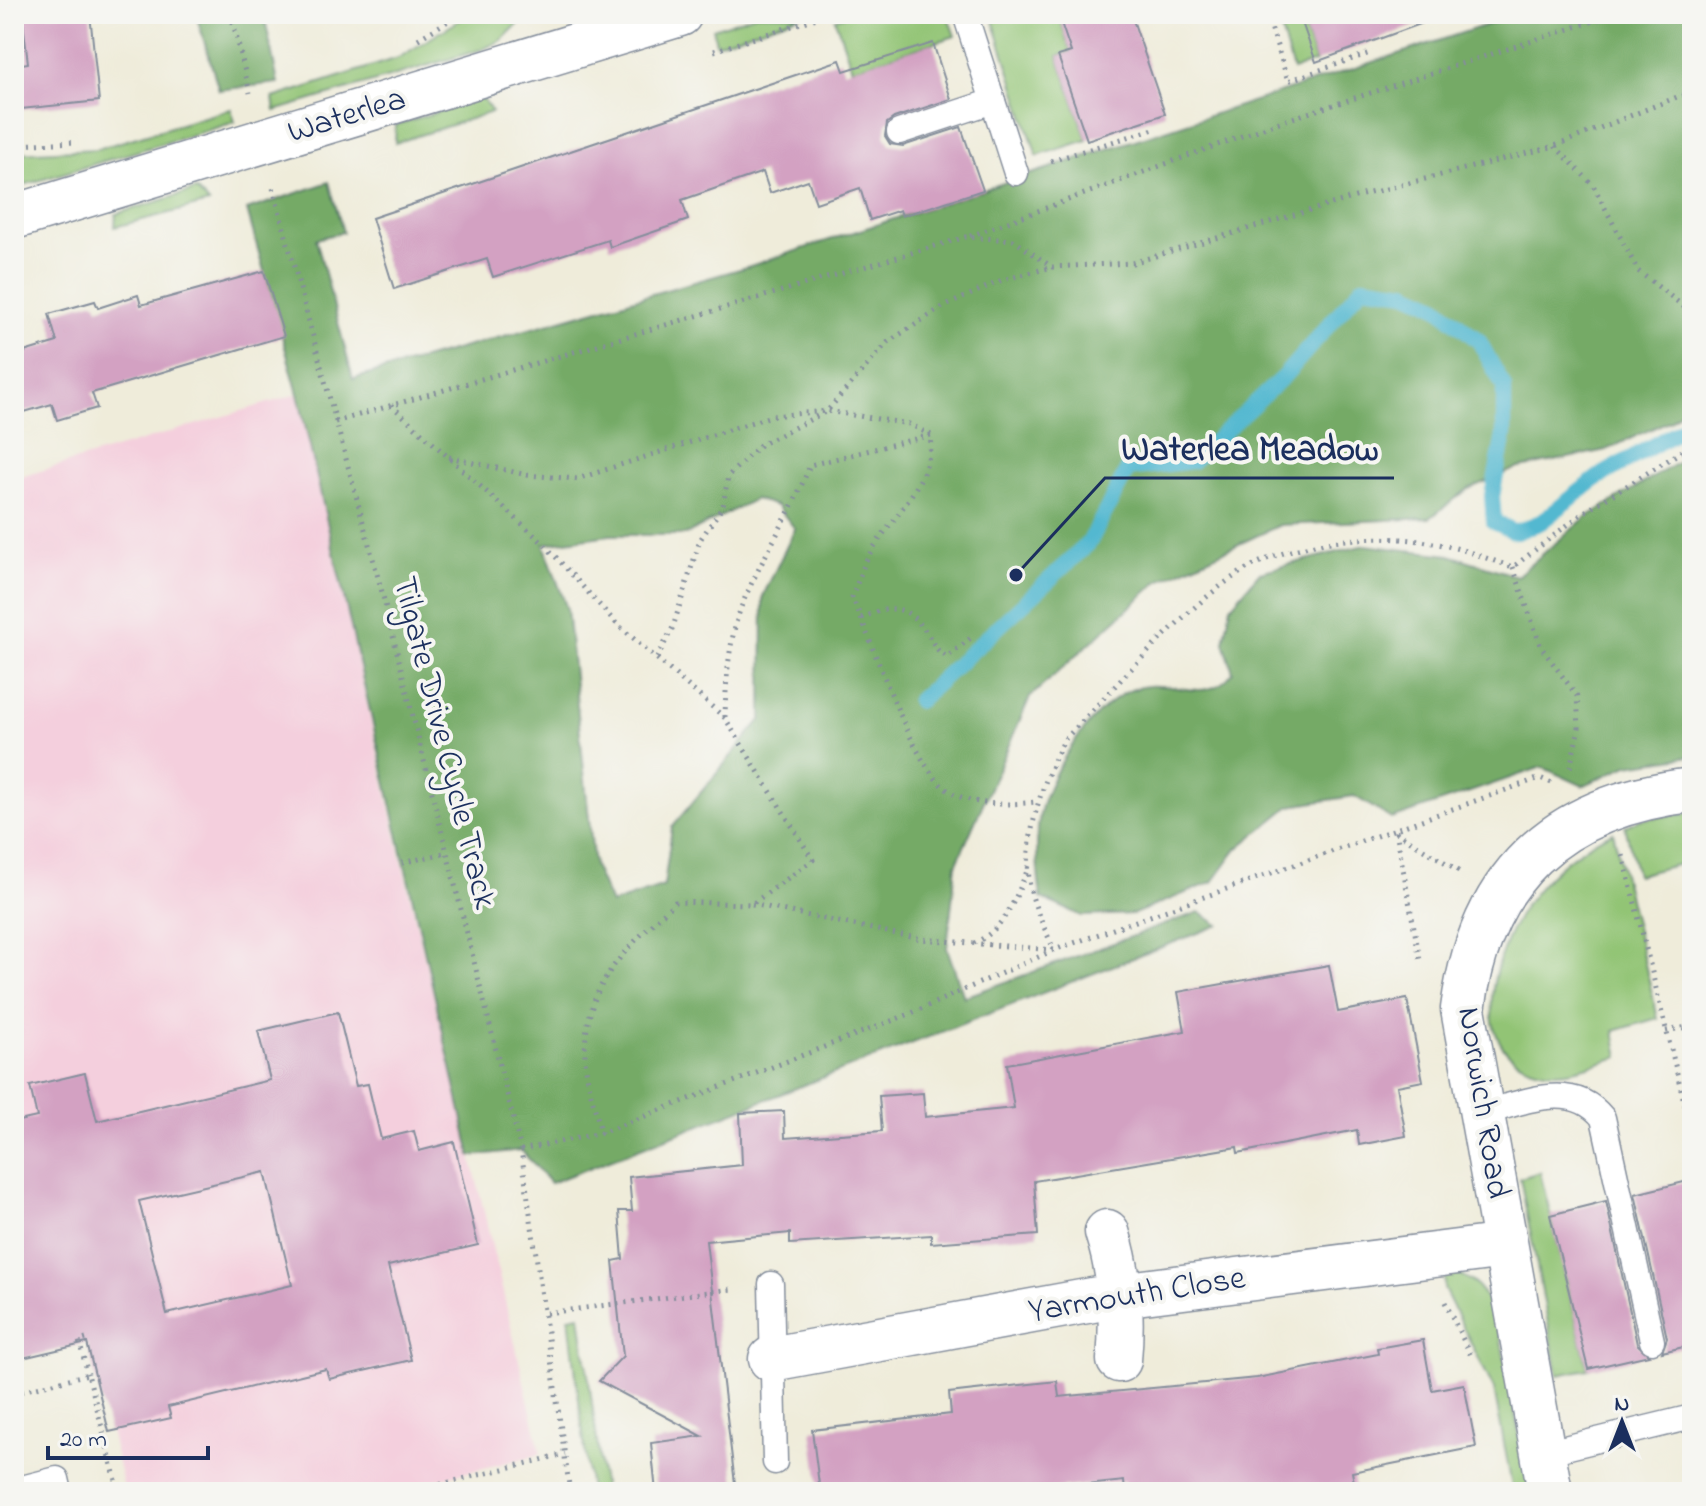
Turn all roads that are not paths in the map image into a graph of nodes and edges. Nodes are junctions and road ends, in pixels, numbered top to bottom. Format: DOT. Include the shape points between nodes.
graph roads {
  1 [pos="680,14"];
  2 [pos="965,14"];
  3 [pos="578,29"];
  4 [pos="993,101"];
  5 [pos="899,132"];
  6 [pos="1016,173"];
  7 [pos="14,217"];
  8 [pos="1692,790"];
  9 [pos="1482,1113"];
  10 [pos="1107,1232"];
  11 [pos="1505,1246"];
  12 [pos="771,1284"];
  13 [pos="1120,1295"];
  14 [pos="1652,1341"];
  15 [pos="771,1359"];
  16 [pos="1119,1360"];
  17 [pos="1692,1417"];
  18 [pos="775,1462"];
  19 [pos="1547,1472"];
  20 [pos="14,1490"];
  21 [pos="60,1492"];
  1 -- 3 [label="street, Waterlea"];
  2 -- 4 [label="lane"];
  3 -- 7 [label="street, Waterlea" via="262,143"];
  4 -- 5 [label="lane"];
  4 -- 6 [label="lane"];
  8 -- 9 [label="street, Norwich Road" via="1611,806 1573,824 1546,843 1499,898 1481,928 1468,968 1463,1009"];
  9 -- 11 [label="street, Norwich Road"];
  9 -- 14 [label="lane" via="1561,1094 1580,1098 1603,1118"];
  10 -- 13 [label="street"];
  11 -- 13 [label="street, Yarmouth Close"];
  11 -- 19 [label="street, Norwich Road"];
  12 -- 15 [label="lane"];
  13 -- 15 [label="street, Yarmouth Close"];
  13 -- 16 [label="street"];
  15 -- 18 [label="lane"];
  17 -- 19 [label="lane"];
  20 -- 21 [label="lane" via="57,1479"];
}
